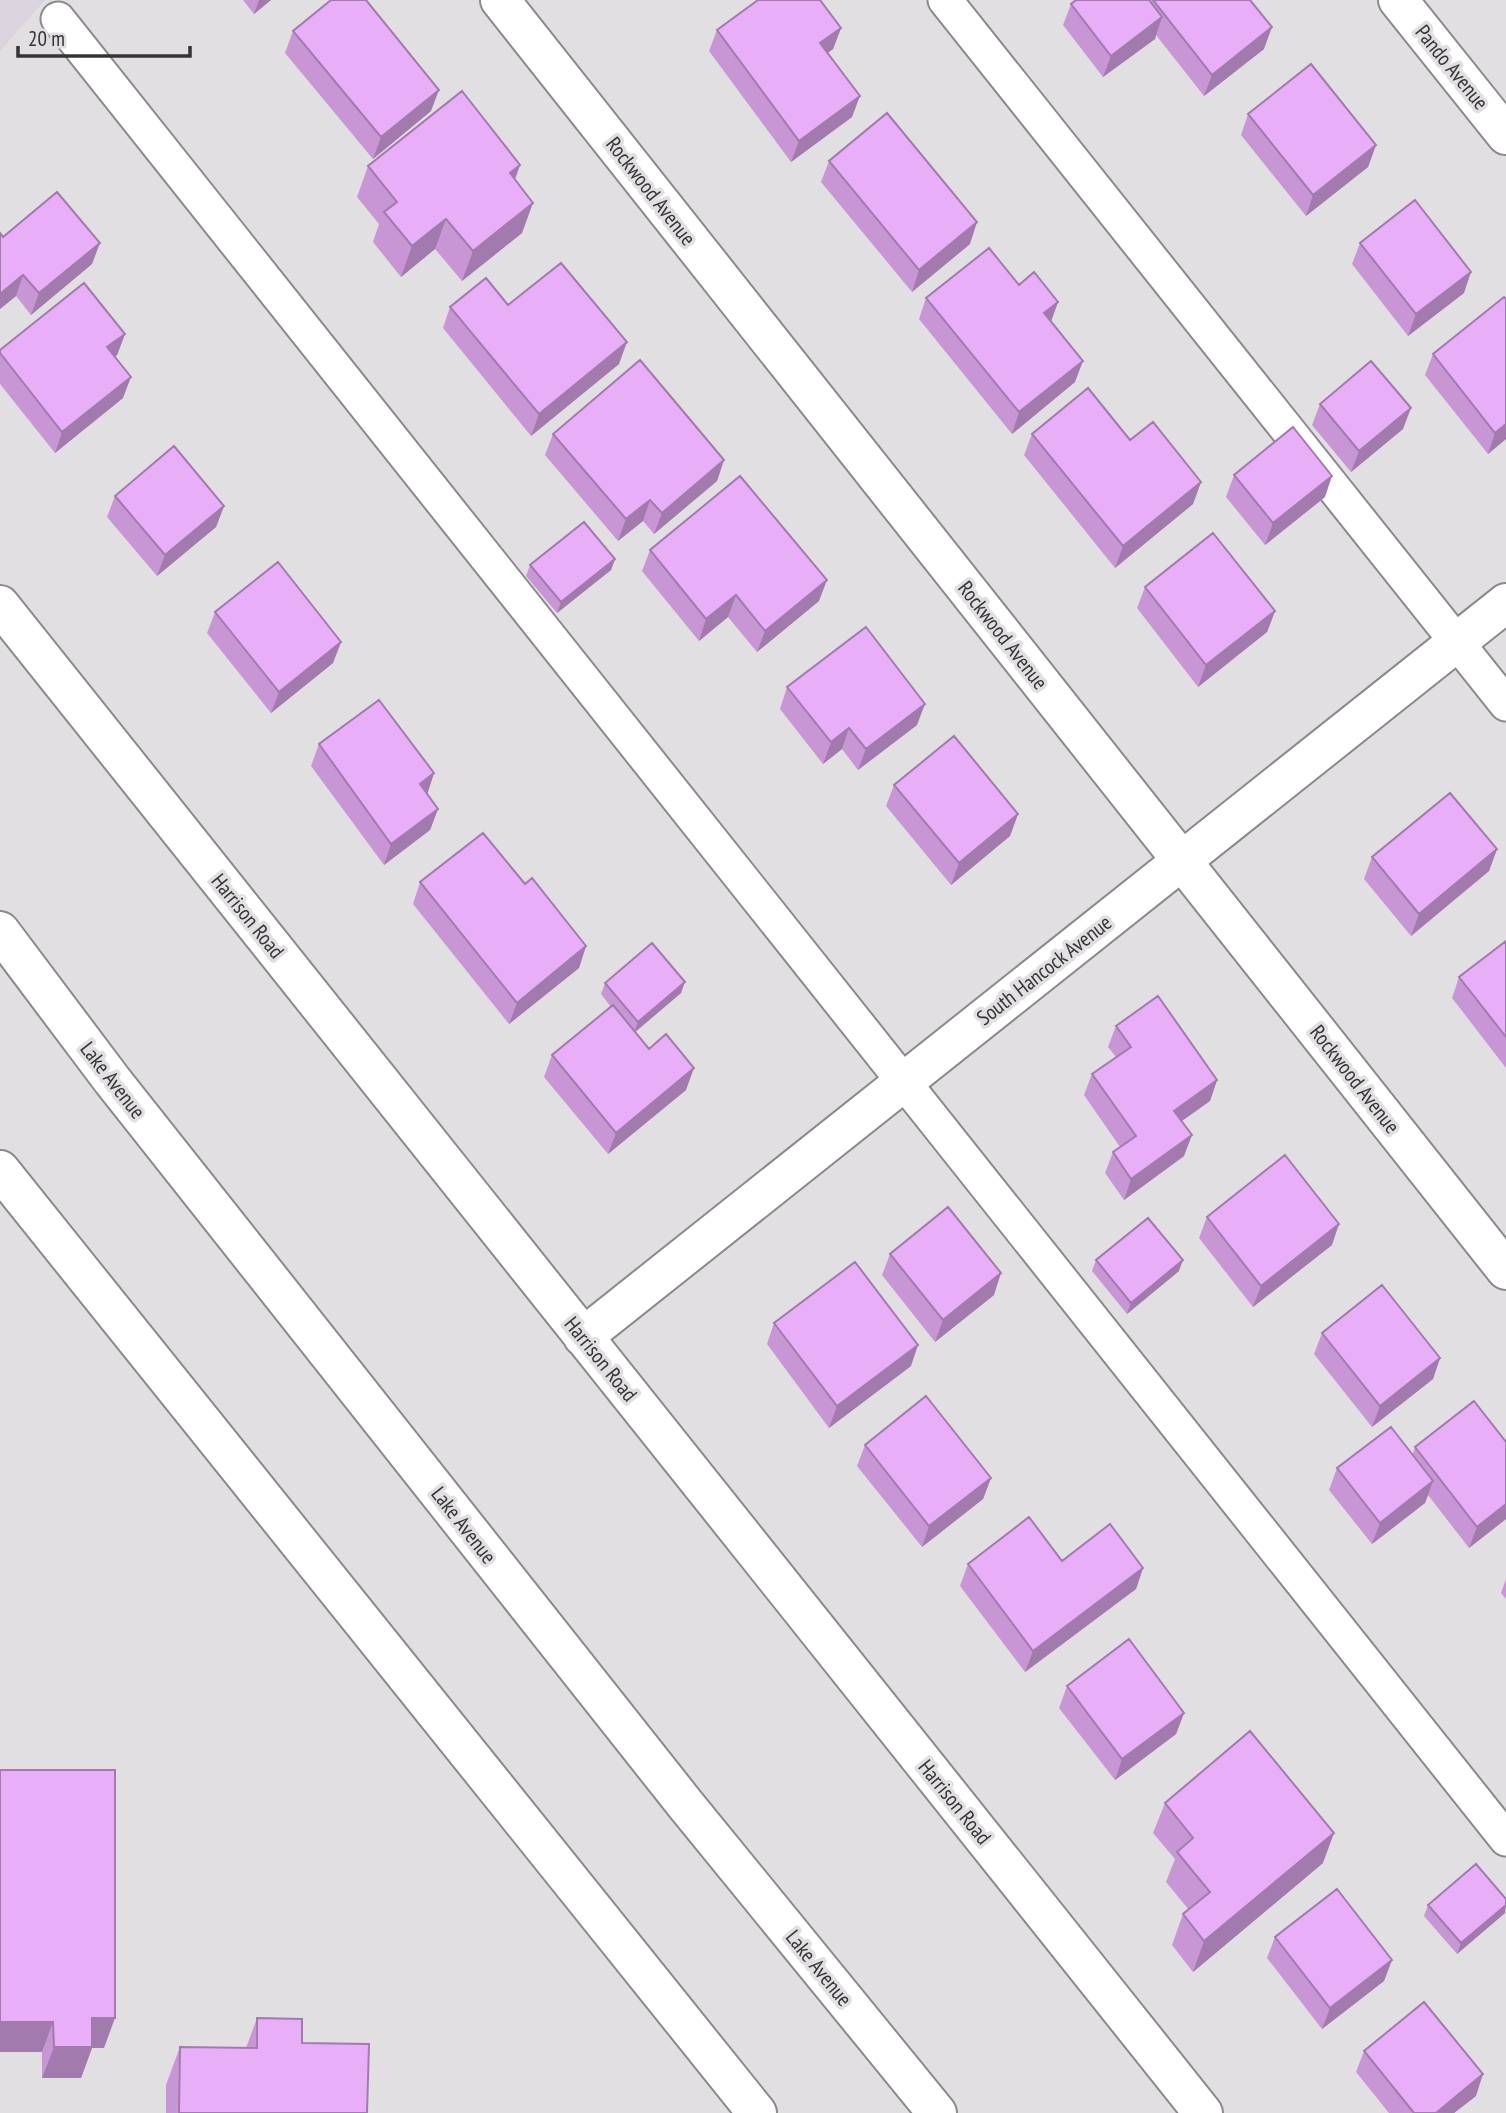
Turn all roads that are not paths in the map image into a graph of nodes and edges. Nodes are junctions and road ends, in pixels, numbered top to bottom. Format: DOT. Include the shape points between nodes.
graph roads {
  1 [pos="500,0"];
  2 [pos="945,0"];
  3 [pos="1398,0"];
  4 [pos="58,19"];
  5 [pos="1506,135"];
  6 [pos="1506,603"];
  7 [pos="0,605"];
  8 [pos="1457,642"];
  9 [pos="1506,704"];
  10 [pos="1181,861"];
  11 [pos="0,931"];
  12 [pos="903,1082"];
  13 [pos="0,1170"];
  14 [pos="1506,1270"];
  15 [pos="583,1337"];
  16 [pos="1506,1839"];
  17 [pos="757,2113"];
  18 [pos="937,2113"];
  19 [pos="1203,2113"];
  1 -- 10 [label="street, Rockwood Avenue"];
  2 -- 8 [label="lane"];
  3 -- 5 [label="street, Pando Avenue"];
  4 -- 12 [label="lane"];
  6 -- 8 [label="street, South Hancock Avenue"];
  7 -- 15 [label="street, Harrison Road"];
  8 -- 9 [label="lane"];
  8 -- 10 [label="street, South Hancock Avenue"];
  10 -- 12 [label="street, South Hancock Avenue"];
  10 -- 14 [label="street, Rockwood Avenue"];
  11 -- 18 [label="street, Lake Avenue" via="112,1080 676,1793"];
  12 -- 15 [label="street, South Hancock Avenue"];
  12 -- 16 [label="lane"];
  13 -- 17 [label="street"];
  15 -- 19 [label="street, Harrison Road"];
}
